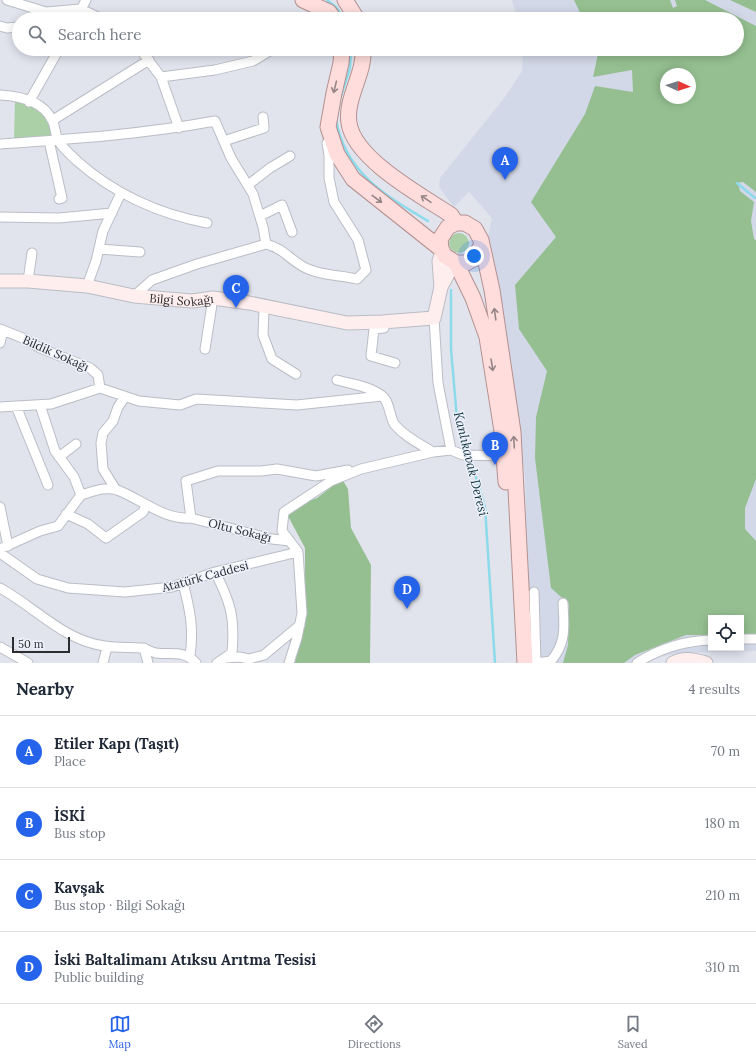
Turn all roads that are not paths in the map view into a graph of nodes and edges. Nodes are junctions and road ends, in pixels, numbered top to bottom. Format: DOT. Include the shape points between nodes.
graph roads {
  1 [pos="7,0"];
  2 [pos="86,0"];
  3 [pos="303,0"];
  4 [pos="346,0"];
  5 [pos="81,10"];
  6 [pos="86,12"];
  7 [pos="329,12"];
  8 [pos="353,12"];
  9 [pos="0,26"];
  10 [pos="12,28"];
  11 [pos="55,56"];
  12 [pos="146,56"];
  13 [pos="261,56"];
  14 [pos="342,56"];
  15 [pos="362,56"];
  16 [pos="149,60"];
  17 [pos="162,77"];
  18 [pos="0,95"];
  19 [pos="29,102"];
  20 [pos="264,117"];
  21 [pos="53,120"];
  22 [pos="328,127"];
  23 [pos="179,128"];
  24 [pos="53,140"];
  25 [pos="224,141"];
  26 [pos="0,144"];
  27 [pos="290,156"];
  28 [pos="248,186"];
  29 [pos="121,193"];
  30 [pos="59,200"];
  31 [pos="112,213"];
  32 [pos="260,216"];
  33 [pos="0,217"];
  34 [pos="207,223"];
  35 [pos="456,223"];
  36 [pos="292,232"];
  37 [pos="266,244"];
  38 [pos="481,246"];
  39 [pos="99,249"];
  40 [pos="441,250"];
  41 [pos="140,252"];
  42 [pos="32,253"];
  43 [pos="455,263"];
  44 [pos="28,281"];
  45 [pos="0,283"];
  46 [pos="87,286"];
  47 [pos="441,287"];
  48 [pos="134,296"];
  49 [pos="213,298"];
  50 [pos="264,308"];
  51 [pos="434,318"];
  52 [pos="409,320"];
  53 [pos="2,329"];
  54 [pos="0,343"];
  55 [pos="205,349"];
  56 [pos="395,363"];
  57 [pos="296,374"];
  58 [pos="337,380"];
  59 [pos="100,388"];
  60 [pos="382,396"];
  61 [pos="125,397"];
  62 [pos="40,405"];
  63 [pos="16,406"];
  64 [pos="0,407"];
  65 [pos="76,444"];
  66 [pos="451,450"];
  67 [pos="433,452"];
  68 [pos="504,456"];
  69 [pos="59,457"];
  70 [pos="362,469"];
  71 [pos="48,485"];
  72 [pos="116,490"];
  73 [pos="81,495"];
  74 [pos="146,505"];
  75 [pos="0,507"];
  76 [pos="66,514"];
  77 [pos="191,518"];
  78 [pos="290,541"];
  79 [pos="4,547"];
  80 [pos="298,552"];
  81 [pos="0,553"];
  82 [pos="215,572"];
  83 [pos="183,583"];
  84 [pos="0,588"];
  85 [pos="534,592"];
  86 [pos="563,603"];
  87 [pos="300,625"];
  88 [pos="744,639"];
  89 [pos="756,639"];
  90 [pos="708,640"];
  91 [pos="0,647"];
  92 [pos="107,647"];
  93 [pos="144,648"];
  94 [pos="226,658"];
  95 [pos="193,660"];
  96 [pos="28,663"];
  97 [pos="103,663"];
  98 [pos="148,663"];
  99 [pos="217,663"];
  100 [pos="289,663"];
  101 [pos="515,663"];
  102 [pos="525,663"];
  103 [pos="637,663"];
  104 [pos="672,663"];
  105 [pos="706,663"];
  1 -- 5 [label="street" via="46,12"];
  2 -- 5 [label="street"];
  3 -- 7 [label="main road"];
  4 -- 8 [label="main road"];
  5 -- 6 [label="street"];
  9 -- 10 [label="street"];
  11 -- 19 [label="street"];
  12 -- 16 [label="street"];
  13 -- 17 [label="street" via="253,61 215,70"];
  14 -- 22 [label="main road, one-way"];
  35 -- 15 [label="main road, one-way" via="451,215 375,162 358,145 349,124 351,100"];
  16 -- 17 [label="street"];
  16 -- 21 [label="street"];
  17 -- 23 [label="street"];
  18 -- 19 [label="street" via="15,96"];
  19 -- 21 [label="street" via="43,107"];
  20 -- 25 [label="street" via="264,128"];
  21 -- 24 [label="street"];
  22 -- 37 [label="street" via="325,134 330,154 329,178 334,202 358,240 366,270 357,278 313,270 303,266 279,247"];
  22 -- 40 [label="main road, one-way" via="337,154 353,179"];
  23 -- 24 [label="street"];
  23 -- 25 [label="street" via="215,121"];
  24 -- 26 [label="street"];
  24 -- 29 [label="street"];
  24 -- 30 [label="street" via="62,198"];
  25 -- 28 [label="street"];
  27 -- 28 [label="street"];
  28 -- 32 [label="street"];
  29 -- 31 [label="street"];
  29 -- 34 [label="street" via="146,206"];
  31 -- 33 [label="street" via="59,218"];
  31 -- 39 [label="street" via="103,231"];
  32 -- 36 [label="street" via="282,205"];
  32 -- 37 [label="street"];
  35 -- 38 [label="main road" via="465,223 475,229"];
  35 -- 40 [label="main road" via="444,230 440,239"];
  37 -- 48 [label="street" via="152,280"];
  38 -- 43 [label="main road" via="477,255 470,261"];
  102 -- 38 [label="main road, one-way" via="513,432 492,290"];
  39 -- 41 [label="street"];
  39 -- 46 [label="street"];
  40 -- 43 [label="main road"];
  40 -- 47 [label="street"];
  42 -- 44 [label="street"];
  43 -- 47 [label="street"];
  43 -- 68 [label="main road, one-way" via="473,298 488,337"];
  44 -- 45 [label="street, Bilgi Sokağı"];
  44 -- 46 [label="street, Bilgi Sokağı"];
  46 -- 48 [label="street, Bilgi Sokağı"];
  47 -- 51 [label="street"];
  48 -- 49 [label="street, Bilgi Sokağı" via="192,301"];
  49 -- 50 [label="street, Bilgi Sokağı" via="250,303"];
  49 -- 55 [label="street"];
  50 -- 52 [label="street, Bilgi Sokağı" via="346,322"];
  50 -- 57 [label="street" via="263,335 272,359"];
  51 -- 52 [label="street, Bilgi Sokağı"];
  51 -- 66 [label="street" via="438,383"];
  52 -- 56 [label="street" via="403,326 374,329 371,356"];
  53 -- 54 [label="street"];
  53 -- 59 [label="street, Bildik Sokağı" via="90,368 98,375"];
  58 -- 60 [label="street"];
  59 -- 61 [label="street"];
  59 -- 62 [label="street" via="51,404"];
  60 -- 61 [label="street" via="297,405 196,399 180,405 139,402"];
  60 -- 67 [label="street" via="394,424 414,441"];
  61 -- 72 [label="street" via="113,421 103,433 101,443 103,468"];
  62 -- 63 [label="street"];
  62 -- 69 [label="street"];
  63 -- 64 [label="street"];
  63 -- 71 [label="street"];
  65 -- 69 [label="street"];
  66 -- 67 [label="street"];
  66 -- 68 [label="street" via="463,455"];
  67 -- 70 [label="street"];
  68 -- 101 [label="main road"];
  69 -- 73 [label="street" via="74,477"];
  70 -- 77 [label="street" via="316,476 277,469 218,471 186,481"];
  70 -- 78 [label="street" via="331,481 284,512 282,531"];
  72 -- 73 [label="street" via="104,489"];
  72 -- 74 [label="street, Oltu Sokağı"];
  73 -- 76 [label="street"];
  74 -- 76 [label="street" via="143,512 106,538 88,524"];
  74 -- 77 [label="street, Oltu Sokağı" via="179,519"];
  75 -- 79 [label="street"];
  76 -- 79 [label="street" via="58,526"];
  77 -- 78 [label="street, Oltu Sokağı" via="272,539"];
  78 -- 80 [label="street"];
  80 -- 82 [label="street, Atatürk Caddesi"];
  80 -- 87 [label="street" via="302,613"];
  81 -- 83 [label="street, Atatürk Caddesi" via="37,579 68,588 125,592"];
  82 -- 83 [label="street, Atatürk Caddesi"];
  82 -- 94 [label="street" via="231,606 232,652"];
  83 -- 95 [label="street" via="192,616"];
  84 -- 92 [label="street" via="69,634 88,643"];
  85 -- 86 [label="street" via="536,663 551,661 560,651 564,630"];
  87 -- 94 [label="street" via="264,655 249,659 239,656"];
  87 -- 100 [label="street"];
  88 -- 89 [label="street"];
  90 -- 103 [label="street" via="688,641 654,652"];
  91 -- 96 [label="street"];
  92 -- 93 [label="street"];
  92 -- 97 [label="street"];
  93 -- 95 [label="street" via="156,653 182,654"];
  93 -- 98 [label="street"];
  94 -- 99 [label="street"];
  104 -- 105 [label="street" via="680,659"];
}
